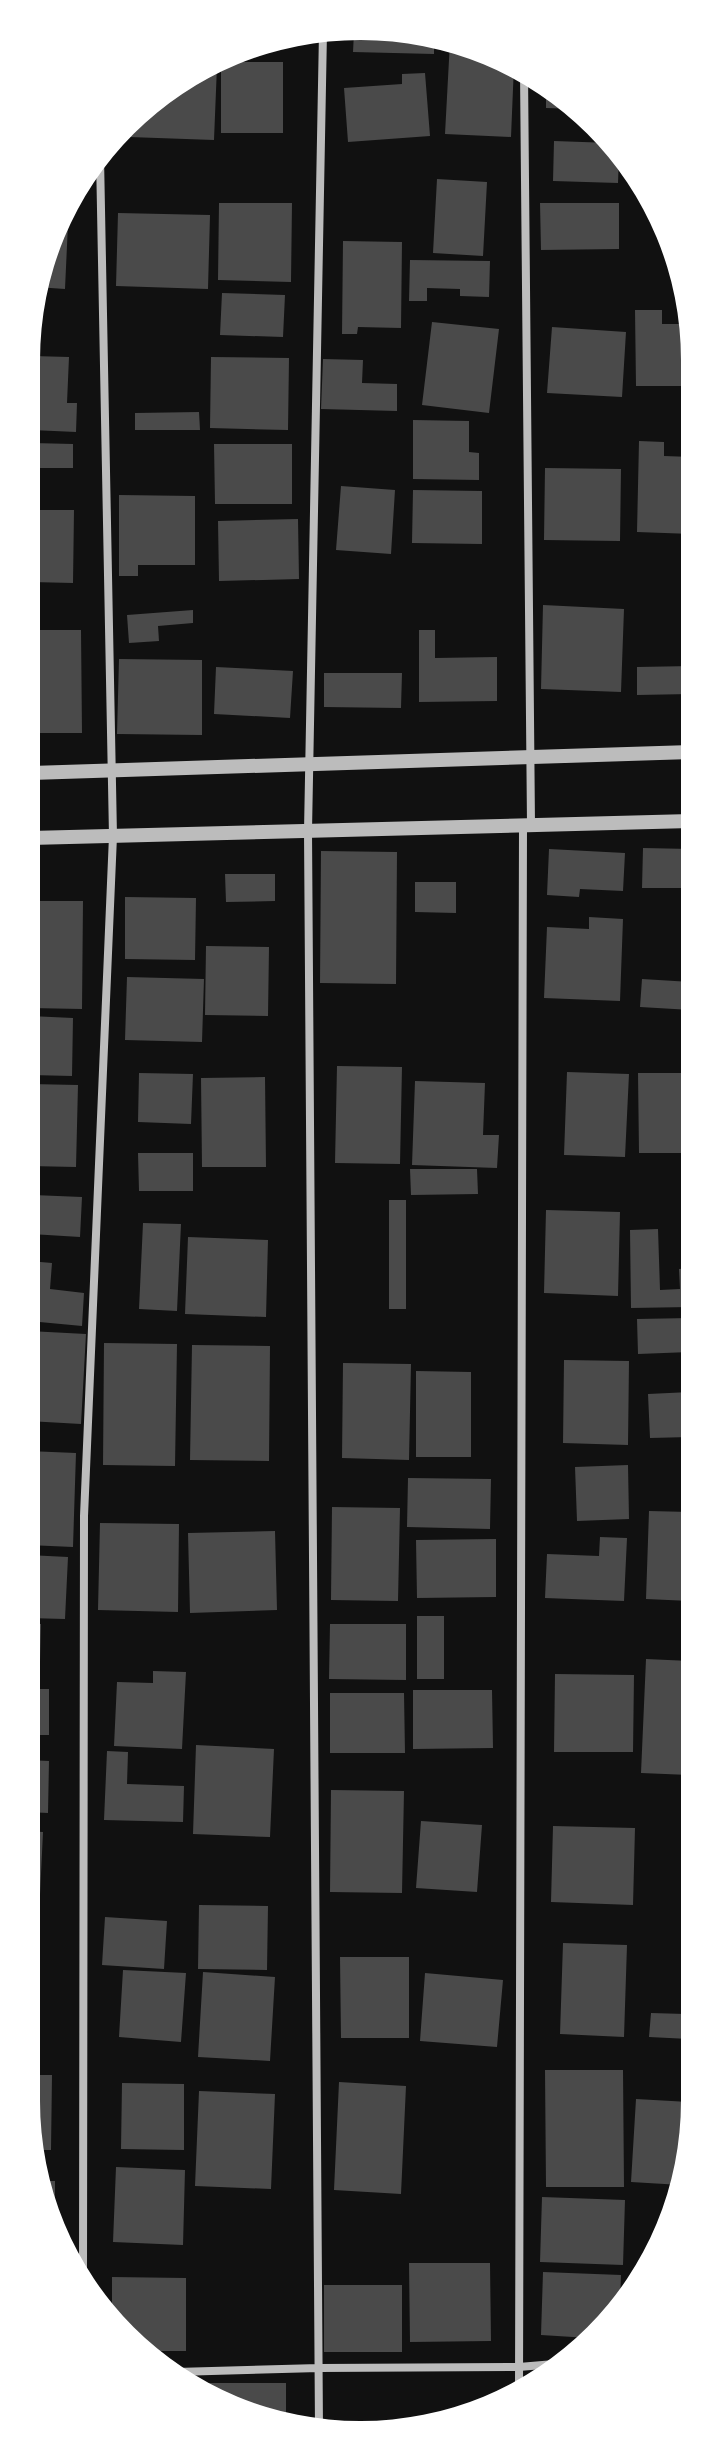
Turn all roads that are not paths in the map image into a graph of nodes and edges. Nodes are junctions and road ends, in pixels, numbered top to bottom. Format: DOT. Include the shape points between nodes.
graph roads {
  1 [pos="323,43"];
  2 [pos="524,85"];
  3 [pos="100,173"];
  4 [pos="681,752"];
  5 [pos="530,758"];
  6 [pos="309,764"];
  7 [pos="112,771"];
  8 [pos="40,773"];
  9 [pos="681,821"];
  10 [pos="527,826"];
  11 [pos="308,831"];
  12 [pos="113,836"];
  13 [pos="40,838"];
  14 [pos="83,2261"];
  15 [pos="542,2365"];
  16 [pos="519,2367"];
  17 [pos="319,2368"];
  18 [pos="190,2372"];
  19 [pos="519,2379"];
  20 [pos="319,2418"];
  1 -- 6 [label="street"];
  2 -- 5 [label="street"];
  3 -- 7 [label="street"];
  4 -- 5 [label="street"];
  5 -- 6 [label="street"];
  5 -- 10 [label="street"];
  6 -- 7 [label="street"];
  6 -- 11 [label="street"];
  7 -- 8 [label="street"];
  7 -- 12 [label="street"];
  9 -- 10 [label="street"];
  10 -- 11 [label="street"];
  10 -- 16 [label="street"];
  11 -- 12 [label="street"];
  11 -- 17 [label="street"];
  12 -- 13 [label="street"];
  12 -- 14 [label="street" via="84,1516"];
  15 -- 16 [label="street"];
  16 -- 17 [label="street"];
  16 -- 19 [label="street"];
  17 -- 18 [label="street"];
  17 -- 20 [label="street"];
}
